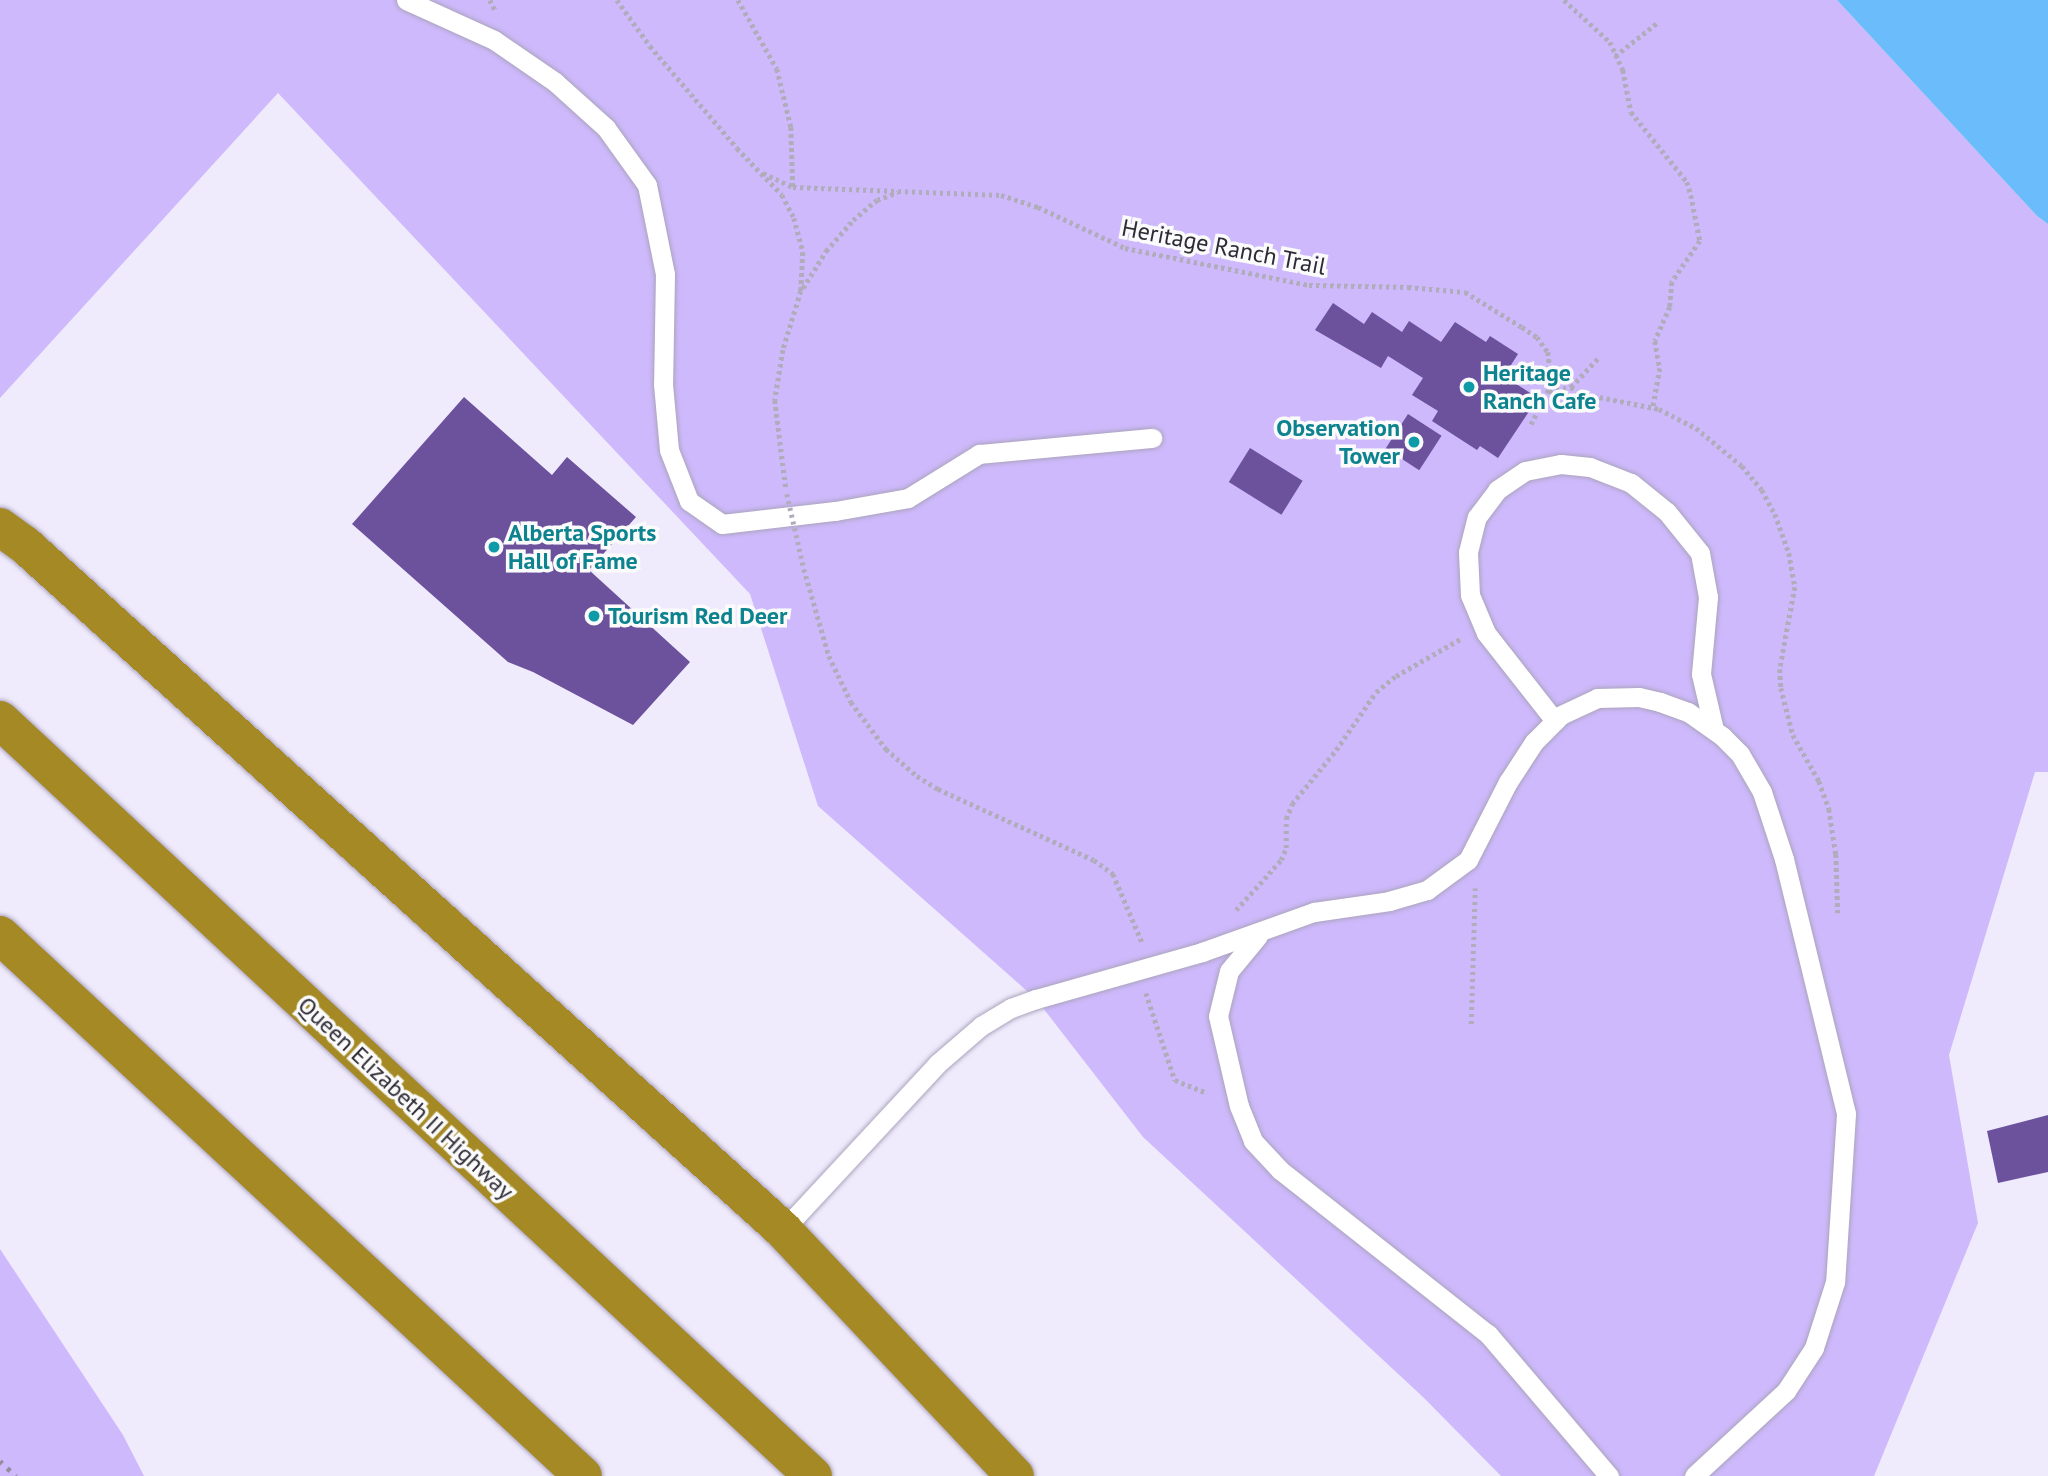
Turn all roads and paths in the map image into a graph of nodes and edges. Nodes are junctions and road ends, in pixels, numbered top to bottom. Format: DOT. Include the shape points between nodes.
graph roads {
  1 [pos="406,0"];
  2 [pos="617,0"];
  3 [pos="738,0"];
  4 [pos="1564,0"];
  5 [pos="1658,22"];
  6 [pos="1615,56"];
  7 [pos="763,173"];
  8 [pos="793,187"];
  9 [pos="904,191"];
  10 [pos="801,291"];
  11 [pos="1600,356"];
  12 [pos="1571,387"];
  13 [pos="1549,391"];
  14 [pos="1653,407"];
  15 [pos="1531,425"];
  16 [pos="1152,438"];
  17 [pos="0,527"];
  18 [pos="1482,626"];
  19 [pos="0,720"];
  20 [pos="1555,721"];
  21 [pos="1714,730"];
  22 [pos="1476,849"];
  23 [pos="1839,913"];
  24 [pos="1261,934"];
  25 [pos="0,936"];
  26 [pos="1202,952"];
  27 [pos="1138,970"];
  28 [pos="1471,1024"];
  29 [pos="1239,1106"];
  30 [pos="783,1230"];
  31 [pos="583,1476"];
  32 [pos="813,1476"];
  33 [pos="1015,1476"];
  34 [pos="1609,1476"];
  35 [pos="1695,1476"];
  1 -- 16 [label="lane" via="494,40 555,82 606,128 647,185 665,274 663,384 669,450 690,501 722,524 908,498 979,454"];
  2 -- 7 [label="path, Heritage Ranch Trail" via="675,75"];
  3 -- 8 [label="path" via="777,69 791,127"];
  4 -- 6 [label="path" via="1610,42"];
  5 -- 6 [label="path"];
  6 -- 14 [label="path" via="1623,70 1631,112 1686,182 1699,236 1699,245 1672,282 1670,307 1655,341 1660,369"];
  7 -- 8 [label="path, Heritage Ranch Trail"];
  7 -- 10 [label="path, Heritage Ranch Trail" via="794,218 803,252"];
  8 -- 9 [label="path, Heritage Ranch Trail"];
  9 -- 10 [label="path" via="877,200 853,220"];
  9 -- 13 [label="path, Heritage Ranch Trail" via="1000,195 1038,207 1125,248 1309,285 1465,292 1544,345 1553,374"];
  10 -- 27 [label="path, Heritage Ranch Trail, bridge" via="783,350 775,400 787,494 804,569 829,656 851,702 886,749 916,776 1094,860 1113,874 1145,949"];
  11 -- 12 [label="path"];
  12 -- 13 [label="path"];
  12 -- 14 [label="path" via="1579,393"];
  13 -- 15 [label="path, Heritage Ranch Trail"];
  14 -- 23 [label="path" via="1696,428 1732,455 1762,490 1783,534 1795,587 1781,688 1793,735 1829,809"];
  17 -- 30 [label="highway"];
  18 -- 20 [label="lane"];
  18 -- 21 [label="lane" via="1471,595 1468,552 1477,517 1497,490 1525,471 1561,464 1590,467 1623,479 1667,512 1704,562 1708,597 1701,674"];
  18 -- 26 [label="path" via="1376,692 1289,810 1281,860"];
  19 -- 32 [label="highway, Queen Elizabeth II Highway"];
  20 -- 21 [label="lane" via="1586,701 1621,696 1650,699 1688,712"];
  20 -- 22 [label="lane" via="1534,742 1508,782"];
  21 -- 35 [label="lane" via="1745,763 1772,818 1839,1079 1847,1128 1835,1282 1814,1348 1786,1391"];
  22 -- 24 [label="lane" via="1459,869 1427,890 1389,901 1314,912"];
  22 -- 28 [label="path"];
  24 -- 26 [label="lane"];
  24 -- 29 [label="lane" via="1234,964 1219,1000 1220,1034"];
  25 -- 31 [label="highway"];
  26 -- 27 [label="lane"];
  27 -- 29 [label="path, Heritage Ranch Trail" via="1175,1080"];
  27 -- 30 [label="lane" via="1036,999 981,1026 937,1064"];
  29 -- 34 [label="lane" via="1261,1152 1488,1334"];
  30 -- 33 [label="highway"];
}
